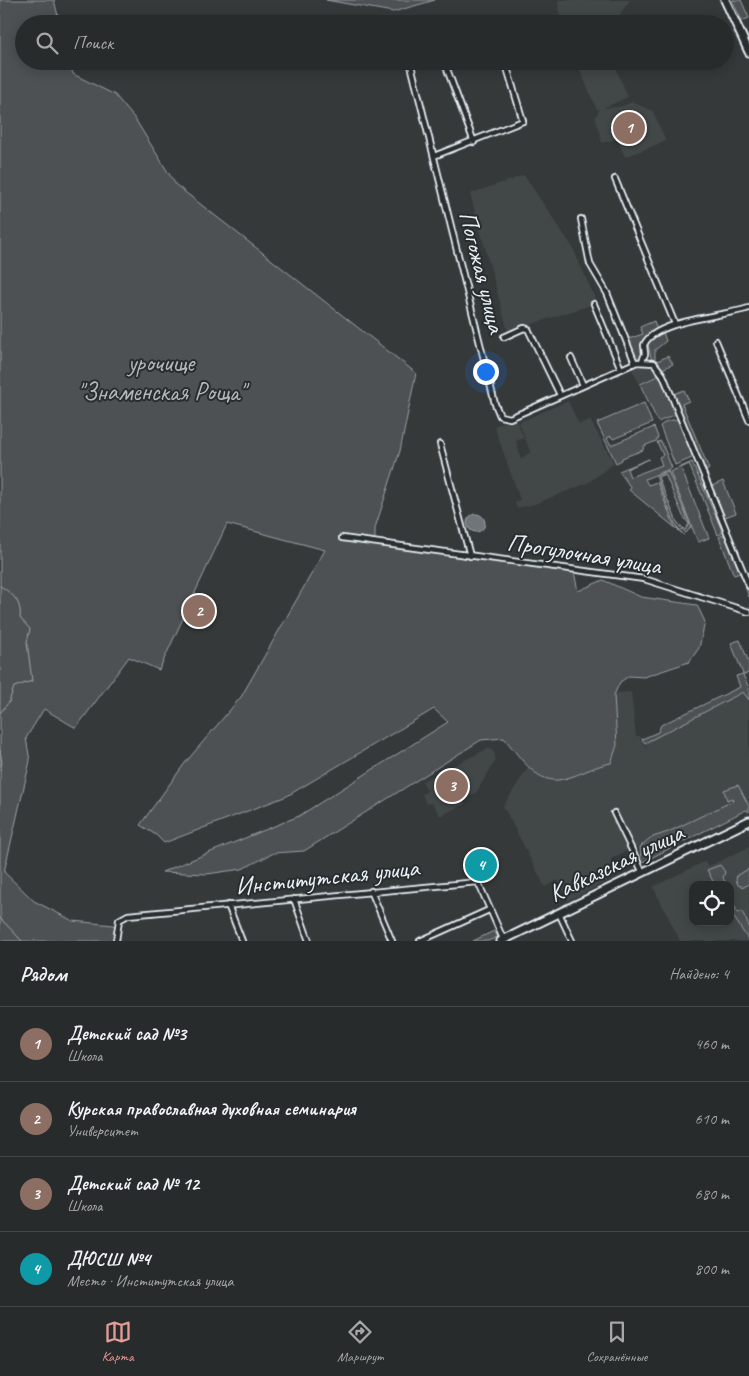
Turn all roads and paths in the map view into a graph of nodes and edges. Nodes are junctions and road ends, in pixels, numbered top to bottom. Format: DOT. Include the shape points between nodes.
graph roads {
  1 [pos="725,0"];
  2 [pos="732,15"];
  3 [pos="734,20"];
  4 [pos="749,52"];
  5 [pos="412,70"];
  6 [pos="447,70"];
  7 [pos="508,70"];
  8 [pos="474,142"];
  9 [pos="434,156"];
  10 [pos="615,179"];
  11 [pos="581,219"];
  12 [pos="594,304"];
  13 [pos="749,308"];
  14 [pos="675,324"];
  15 [pos="504,337"];
  16 [pos="716,341"];
  17 [pos="570,358"];
  18 [pos="642,361"];
  19 [pos="635,364"];
  20 [pos="621,369"];
  21 [pos="583,385"];
  22 [pos="560,395"];
  23 [pos="749,420"];
  24 [pos="440,444"];
  25 [pos="342,538"];
  26 [pos="470,556"];
  27 [pos="747,576"];
  28 [pos="749,586"];
  29 [pos="749,612"];
  30 [pos="614,813"];
  31 [pos="749,820"];
  32 [pos="643,872"];
  33 [pos="371,892"];
  34 [pos="294,899"];
  35 [pos="228,905"];
  36 [pos="489,910"];
  37 [pos="559,913"];
  38 [pos="241,940"];
  39 [pos="116,941"];
  40 [pos="233,941"];
  41 [pos="309,941"];
  42 [pos="392,941"];
  43 [pos="420,941"];
  44 [pos="503,941"];
  45 [pos="572,941"];
  1 -- 2 [label="main road"];
  3 -- 4 [label="main road"];
  5 -- 9 [label="street, Погожая улица"];
  6 -- 8 [label="street"];
  7 -- 8 [label="street" via="523,121"];
  8 -- 9 [label="street"];
  9 -- 22 [label="street, Погожая улица" via="500,416 510,418"];
  10 -- 14 [label="street"];
  11 -- 19 [label="street" via="590,264 607,294"];
  12 -- 20 [label="street"];
  13 -- 14 [label="street"];
  14 -- 18 [label="street" via="646,339"];
  15 -- 22 [label="street" via="528,329"];
  16 -- 23 [label="street"];
  17 -- 21 [label="street"];
  18 -- 19 [label="street, Погожая улица"];
  18 -- 27 [label="street" via="654,363 663,375"];
  19 -- 20 [label="street, Погожая улица"];
  20 -- 21 [label="street, Погожая улица"];
  21 -- 22 [label="street, Погожая улица"];
  24 -- 26 [label="street, Прогулочная улица"];
  25 -- 26 [label="street, Прогулочная улица"];
  26 -- 29 [label="street, Прогулочная улица" via="644,579"];
  27 -- 28 [label="street"];
  30 -- 32 [label="street"];
  31 -- 32 [label="main road, Кавказская улица"];
  32 -- 37 [label="main road, Кавказская улица"];
  33 -- 34 [label="street, Институтская улица"];
  33 -- 36 [label="street, Институтская улица" via="478,882"];
  33 -- 42 [label="street"];
  34 -- 35 [label="street, Институтская улица"];
  34 -- 41 [label="street"];
  35 -- 38 [label="street"];
  35 -- 39 [label="street, Институтская улица" via="128,915 119,920"];
  36 -- 43 [label="street"];
  36 -- 44 [label="street, Институтская улица"];
  37 -- 44 [label="main road, Кавказская улица"];
  37 -- 45 [label="street"];
  38 -- 40 [label="street"];
}
